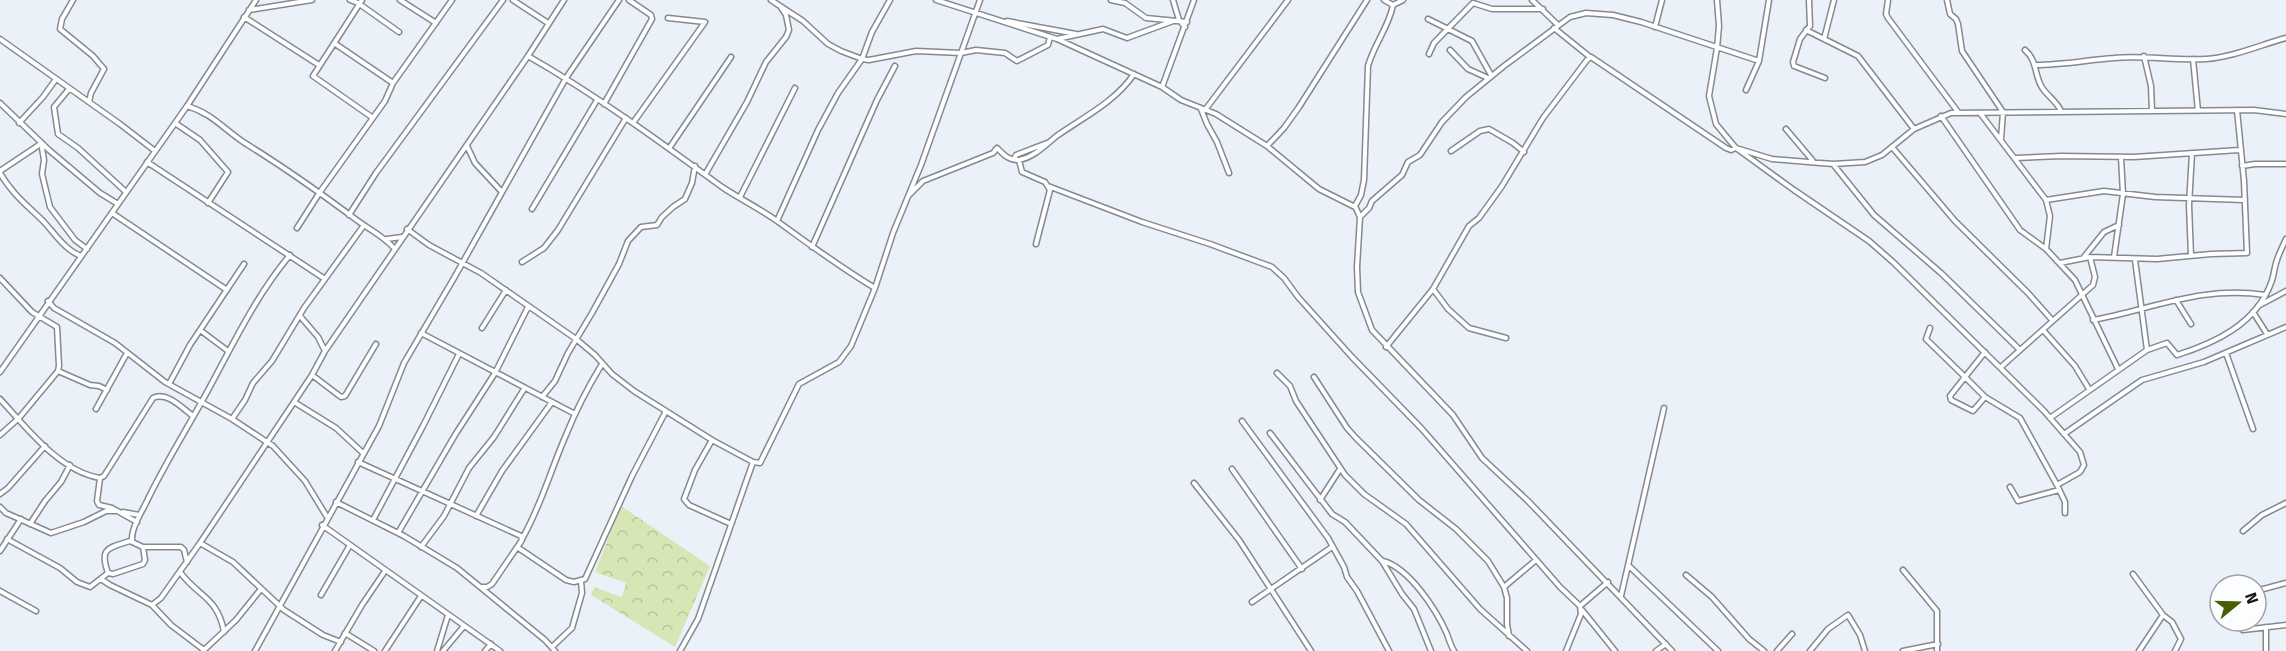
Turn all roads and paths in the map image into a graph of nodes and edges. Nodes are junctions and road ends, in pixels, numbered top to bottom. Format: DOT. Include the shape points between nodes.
graph roads {
  1 [pos="73,0"];
  2 [pos="256,0"];
  3 [pos="312,0"];
  4 [pos="350,0"];
  5 [pos="400,0"];
  6 [pos="452,0"];
  7 [pos="503,0"];
  8 [pos="513,0"];
  9 [pos="564,0"];
  10 [pos="619,0"];
  11 [pos="629,0"];
  12 [pos="771,0"];
  13 [pos="890,0"];
  14 [pos="936,0"];
  15 [pos="980,0"];
  16 [pos="1111,0"];
  17 [pos="1173,0"];
  18 [pos="1194,0"];
  19 [pos="1288,0"];
  20 [pos="1367,0"];
  21 [pos="1384,0"];
  22 [pos="1403,0"];
  23 [pos="1532,0"];
  24 [pos="1662,0"];
  25 [pos="1717,0"];
  26 [pos="1769,0"];
  27 [pos="1809,0"];
  28 [pos="1834,0"];
  29 [pos="1888,0"];
  30 [pos="1947,0"];
  31 [pos="360,2"];
  32 [pos="1393,5"];
  33 [pos="780,6"];
  34 [pos="1543,9"];
  35 [pos="249,10"];
  36 [pos="976,12"];
  37 [pos="244,17"];
  38 [pos="668,18"];
  39 [pos="1428,19"];
  40 [pos="1179,20"];
  41 [pos="1173,21"];
  42 [pos="1005,22"];
  43 [pos="1187,22"];
  44 [pos="436,23"];
  45 [pos="548,23"];
  46 [pos="1185,27"];
  47 [pos="1556,27"];
  48 [pos="1655,27"];
  49 [pos="1449,30"];
  50 [pos="1806,30"];
  51 [pos="399,32"];
  52 [pos="1077,34"];
  53 [pos="1050,37"];
  54 [pos="2286,38"];
  55 [pos="0,39"];
  56 [pos="1057,39"];
  57 [pos="1824,39"];
  58 [pos="334,43"];
  59 [pos="1717,48"];
  60 [pos="1450,50"];
  61 [pos="2025,50"];
  62 [pos="961,53"];
  63 [pos="1429,54"];
  64 [pos="528,56"];
  65 [pos="731,57"];
  66 [pos="1591,57"];
  67 [pos="2144,57"];
  68 [pos="862,59"];
  69 [pos="2193,59"];
  70 [pos="1760,61"];
  71 [pos="319,65"];
  72 [pos="2036,65"];
  73 [pos="895,66"];
  74 [pos="1134,74"];
  75 [pos="1490,77"];
  76 [pos="566,78"];
  77 [pos="1143,78"];
  78 [pos="1825,78"];
  79 [pos="56,79"];
  80 [pos="1129,81"];
  81 [pos="393,83"];
  82 [pos="1162,87"];
  83 [pos="69,88"];
  84 [pos="795,88"];
  85 [pos="1746,90"];
  86 [pos="597,100"];
  87 [pos="89,102"];
  88 [pos="0,103"];
  89 [pos="604,104"];
  90 [pos="187,106"];
  91 [pos="1203,109"];
  92 [pos="2237,110"];
  93 [pos="2062,111"];
  94 [pos="2152,111"];
  95 [pos="2198,111"];
  96 [pos="1958,112"];
  97 [pos="1980,112"];
  98 [pos="2003,112"];
  99 [pos="2286,114"];
  100 [pos="1941,116"];
  101 [pos="373,118"];
  102 [pos="626,118"];
  103 [pos="19,123"];
  104 [pos="175,123"];
  105 [pos="633,123"];
  106 [pos="1786,129"];
  107 [pos="1914,129"];
  108 [pos="2001,140"];
  109 [pos="43,144"];
  110 [pos="466,145"];
  111 [pos="1266,146"];
  112 [pos="670,147"];
  113 [pos="1892,147"];
  114 [pos="1736,148"];
  115 [pos="2239,150"];
  116 [pos="1451,151"];
  117 [pos="155,152"];
  118 [pos="1524,152"];
  119 [pos="2192,153"];
  120 [pos="2121,157"];
  121 [pos="2015,158"];
  122 [pos="1016,159"];
  123 [pos="1814,161"];
  124 [pos="147,162"];
  125 [pos="1833,164"];
  126 [pos="2286,164"];
  127 [pos="695,165"];
  128 [pos="2242,166"];
  129 [pos="0,172"];
  130 [pos="1229,173"];
  131 [pos="706,174"];
  132 [pos="1048,186"];
  133 [pos="126,192"];
  134 [pos="320,192"];
  135 [pos="501,192"];
  136 [pos="2123,194"];
  137 [pos="740,197"];
  138 [pos="906,198"];
  139 [pos="2190,199"];
  140 [pos="2046,200"];
  141 [pos="2245,200"];
  142 [pos="208,203"];
  143 [pos="118,204"];
  144 [pos="1355,207"];
  145 [pos="532,209"];
  146 [pos="112,213"];
  147 [pos="349,215"];
  148 [pos="1360,217"];
  149 [pos="777,220"];
  150 [pos="364,225"];
  151 [pos="2119,225"];
  152 [pos="297,228"];
  153 [pos="407,229"];
  154 [pos="402,237"];
  155 [pos="2286,238"];
  156 [pos="386,239"];
  157 [pos="1036,244"];
  158 [pos="813,247"];
  159 [pos="394,248"];
  160 [pos="87,249"];
  161 [pos="2046,249"];
  162 [pos="290,255"];
  163 [pos="81,256"];
  164 [pos="2191,256"];
  165 [pos="2084,257"];
  166 [pos="2091,257"];
  167 [pos="2114,257"];
  168 [pos="2135,260"];
  169 [pos="463,261"];
  170 [pos="522,262"];
  171 [pos="2060,263"];
  172 [pos="244,264"];
  173 [pos="0,278"];
  174 [pos="326,279"];
  175 [pos="875,288"];
  176 [pos="1433,289"];
  177 [pos="227,290"];
  178 [pos="506,290"];
  179 [pos="2286,291"];
  180 [pos="2082,295"];
  181 [pos="2265,295"];
  182 [pos="2176,300"];
  183 [pos="48,301"];
  184 [pos="2258,306"];
  185 [pos="528,307"];
  186 [pos="2142,310"];
  187 [pos="2253,312"];
  188 [pos="39,315"];
  189 [pos="300,316"];
  190 [pos="2052,320"];
  191 [pos="2093,320"];
  192 [pos="2191,324"];
  193 [pos="2286,327"];
  194 [pos="482,328"];
  195 [pos="1930,328"];
  196 [pos="200,330"];
  197 [pos="2043,330"];
  198 [pos="421,333"];
  199 [pos="2267,334"];
  200 [pos="1506,338"];
  201 [pos="576,339"];
  202 [pos="376,344"];
  203 [pos="1386,347"];
  204 [pos="2020,350"];
  205 [pos="2147,350"];
  206 [pos="228,351"];
  207 [pos="325,351"];
  208 [pos="1985,352"];
  209 [pos="127,353"];
  210 [pos="2226,353"];
  211 [pos="459,354"];
  212 [pos="602,364"];
  213 [pos="2001,367"];
  214 [pos="2118,369"];
  215 [pos="58,371"];
  216 [pos="0,372"];
  217 [pos="495,373"];
  218 [pos="1277,373"];
  219 [pos="312,375"];
  220 [pos="1314,377"];
  221 [pos="1965,377"];
  222 [pos="169,384"];
  223 [pos="524,389"];
  224 [pos="2089,389"];
  225 [pos="107,390"];
  226 [pos="542,397"];
  227 [pos="1985,397"];
  228 [pos="0,399"];
  229 [pos="294,402"];
  230 [pos="552,402"];
  231 [pos="201,403"];
  232 [pos="1664,408"];
  233 [pos="96,409"];
  234 [pos="666,411"];
  235 [pos="575,414"];
  236 [pos="193,416"];
  237 [pos="19,418"];
  238 [pos="2050,418"];
  239 [pos="232,419"];
  240 [pos="1242,421"];
  241 [pos="2253,429"];
  242 [pos="1270,434"];
  243 [pos="2064,434"];
  244 [pos="0,435"];
  245 [pos="712,440"];
  246 [pos="267,442"];
  247 [pos="45,446"];
  248 [pos="363,453"];
  249 [pos="358,462"];
  250 [pos="753,462"];
  251 [pos="70,465"];
  252 [pos="1232,469"];
  253 [pos="1340,469"];
  254 [pos="100,478"];
  255 [pos="394,480"];
  256 [pos="1194,483"];
  257 [pos="2058,487"];
  258 [pos="2010,488"];
  259 [pos="423,492"];
  260 [pos="0,494"];
  261 [pos="1320,500"];
  262 [pos="336,502"];
  263 [pos="2286,503"];
  264 [pos="450,505"];
  265 [pos="0,507"];
  266 [pos="119,512"];
  267 [pos="2065,513"];
  268 [pos="140,515"];
  269 [pos="476,516"];
  270 [pos="327,517"];
  271 [pos="21,519"];
  272 [pos="373,520"];
  273 [pos="137,522"];
  274 [pos="30,524"];
  275 [pos="731,524"];
  276 [pos="322,525"];
  277 [pos="2243,531"];
  278 [pos="398,533"];
  279 [pos="522,538"];
  280 [pos="8,539"];
  281 [pos="132,541"];
  282 [pos="200,543"];
  283 [pos="350,545"];
  284 [pos="421,546"];
  285 [pos="143,547"];
  286 [pos="517,547"];
  287 [pos="1332,547"];
  288 [pos="0,551"];
  289 [pos="1536,560"];
  290 [pos="1382,561"];
  291 [pos="187,562"];
  292 [pos="1629,566"];
  293 [pos="1302,569"];
  294 [pos="1903,570"];
  295 [pos="385,571"];
  296 [pos="180,572"];
  297 [pos="108,573"];
  298 [pos="2133,574"];
  299 [pos="1686,575"];
  300 [pos="101,579"];
  301 [pos="581,581"];
  302 [pos="1608,582"];
  303 [pos="2286,583"];
  304 [pos="481,587"];
  305 [pos="1504,587"];
  306 [pos="2268,588"];
  307 [pos="261,589"];
  308 [pos="1271,589"];
  309 [pos="0,591"];
  310 [pos="321,595"];
  311 [pos="421,596"];
  312 [pos="1621,596"];
  313 [pos="1252,602"];
  314 [pos="152,605"];
  315 [pos="279,606"];
  316 [pos="1581,607"];
  317 [pos="36,611"];
  318 [pos="448,615"];
  319 [pos="2163,615"];
  320 [pos="2286,625"];
  321 [pos="464,626"];
  322 [pos="2268,627"];
  323 [pos="224,632"];
  324 [pos="345,633"];
  325 [pos="2266,633"];
  326 [pos="1792,634"];
  327 [pos="1509,637"];
  328 [pos="341,642"];
  329 [pos="491,644"];
  330 [pos="1666,644"];
  331 [pos="1938,644"];
  332 [pos="203,650"];
  333 [pos="554,650"];
  334 [pos="255,651"];
  335 [pos="335,651"];
  336 [pos="374,651"];
  337 [pos="385,651"];
  338 [pos="437,651"];
  339 [pos="443,651"];
  340 [pos="485,651"];
  341 [pos="500,651"];
  342 [pos="680,651"];
  343 [pos="1311,651"];
  344 [pos="1389,651"];
  345 [pos="1431,651"];
  346 [pos="1454,651"];
  347 [pos="1527,651"];
  348 [pos="1566,651"];
  349 [pos="1615,651"];
  350 [pos="1656,651"];
  351 [pos="1672,651"];
  352 [pos="1718,651"];
  353 [pos="1764,651"];
  354 [pos="1777,651"];
  355 [pos="1810,651"];
  356 [pos="1865,651"];
  357 [pos="1903,651"];
  358 [pos="1938,651"];
  359 [pos="2139,651"];
  360 [pos="2175,651"];
  361 [pos="2266,651"];
  1 -- 87 [label="street" via="60,29 104,69"];
  2 -- 35 [label="street"];
  3 -- 35 [label="street"];
  4 -- 31 [label="street"];
  5 -- 44 [label="street"];
  6 -- 44 [label="street"];
  7 -- 147 [label="street"];
  8 -- 45 [label="street"];
  9 -- 45 [label="street"];
  10 -- 76 [label="street"];
  11 -- 89 [label="street" via="652,19"];
  12 -- 33 [label="street"];
  13 -- 68 [label="street"];
  14 -- 36 [label="street"];
  15 -- 36 [label="street"];
  16 -- 41 [label="street" via="1125,3 1146,18"];
  17 -- 40 [label="street"];
  18 -- 43 [label="street"];
  19 -- 91 [label="street"];
  20 -- 111 [label="street" via="1299,107"];
  21 -- 32 [label="street"];
  22 -- 32 [label="street"];
  23 -- 34 [label="street"];
  24 -- 48 [label="street"];
  25 -- 59 [label="street"];
  26 -- 70 [label="street"];
  27 -- 50 [label="street" via="1810,26"];
  28 -- 57 [label="street"];
  29 -- 96 [label="street" via="1888,18"];
  30 -- 98 [label="street" via="1950,14 1958,24 1962,51"];
  31 -- 51 [label="street"];
  31 -- 58 [label="street"];
  32 -- 144 [label="street" via="1368,66 1364,180"];
  33 -- 68 [label="street" via="828,44"];
  33 -- 131 [label="street" via="788,23 786,37 766,62"];
  34 -- 47 [label="street"];
  34 -- 49 [label="street" via="1492,9 1473,3"];
  35 -- 37 [label="street"];
  36 -- 42 [label="street"];
  36 -- 62 [label="street"];
  37 -- 71 [label="street"];
  37 -- 90 [label="street"];
  38 -- 105 [label="street" via="705,22"];
  39 -- 49 [label="street"];
  40 -- 41 [label="street"];
  40 -- 43 [label="street"];
  40 -- 46 [label="street"];
  41 -- 52 [label="street" via="1127,38 1103,29"];
  42 -- 52 [label="street"];
  42 -- 53 [label="street"];
  43 -- 46 [label="street"];
  44 -- 81 [label="street"];
  45 -- 64 [label="street"];
  46 -- 82 [label="street"];
  47 -- 48 [label="street" via="1570,17 1594,12"];
  47 -- 66 [label="street"];
  47 -- 75 [label="street"];
  48 -- 59 [label="street"];
  49 -- 63 [label="street" via="1434,43"];
  49 -- 75 [label="street" via="1472,41"];
  50 -- 57 [label="street"];
  50 -- 78 [label="street" via="1794,66"];
  52 -- 56 [label="street"];
  53 -- 56 [label="street"];
  53 -- 62 [label="street" via="1048,45 1017,62 1005,53"];
  54 -- 69 [label="street" via="2222,57"];
  55 -- 79 [label="street"];
  56 -- 74 [label="street"];
  57 -- 107 [label="street" via="1858,56"];
  58 -- 71 [label="street"];
  58 -- 81 [label="street"];
  59 -- 70 [label="street"];
  59 -- 114 [label="street" via="1710,106 1716,124"];
  60 -- 75 [label="street" via="1468,69"];
  61 -- 72 [label="street"];
  62 -- 68 [label="street" via="916,51"];
  62 -- 138 [label="street"];
  64 -- 76 [label="street"];
  64 -- 110 [label="street"];
  65 -- 112 [label="street"];
  66 -- 114 [label="street" via="1726,148"];
  66 -- 118 [label="street" via="1543,118"];
  67 -- 69 [label="street"];
  67 -- 72 [label="street"];
  67 -- 94 [label="street"];
  68 -- 149 [label="street" via="818,130"];
  69 -- 95 [label="street"];
  70 -- 85 [label="street"];
  71 -- 101 [label="street" via="314,78"];
  72 -- 93 [label="street" via="2042,87"];
  73 -- 158 [label="street"];
  74 -- 77 [label="street"];
  74 -- 80 [label="street"];
  75 -- 148 [label="street" via="1442,122 1420,155 1408,162 1402,175"];
  76 -- 86 [label="street"];
  76 -- 135 [label="street"];
  77 -- 80 [label="street"];
  77 -- 82 [label="street"];
  79 -- 83 [label="street"];
  79 -- 103 [label="street"];
  80 -- 122 [label="street" via="1036,153"];
  81 -- 101 [label="street"];
  82 -- 91 [label="street"];
  83 -- 87 [label="street"];
  83 -- 133 [label="street" via="54,107 56,130"];
  84 -- 137 [label="street"];
  86 -- 89 [label="street"];
  86 -- 145 [label="street"];
  87 -- 117 [label="street"];
  88 -- 103 [label="street"];
  89 -- 102 [label="street"];
  90 -- 104 [label="street"];
  90 -- 134 [label="street" via="209,114 240,140"];
  91 -- 111 [label="street"];
  91 -- 130 [label="street"];
  92 -- 95 [label="street"];
  92 -- 99 [label="street"];
  92 -- 115 [label="street"];
  93 -- 94 [label="street"];
  93 -- 98 [label="street"];
  94 -- 95 [label="street"];
  96 -- 97 [label="street"];
  96 -- 100 [label="street"];
  97 -- 98 [label="street"];
  97 -- 108 [label="street"];
  98 -- 108 [label="street"];
  100 -- 107 [label="street"];
  100 -- 161 [label="street" via="2020,230"];
  101 -- 134 [label="street"];
  102 -- 105 [label="street"];
  102 -- 170 [label="street" via="558,230 544,248"];
  103 -- 109 [label="street"];
  104 -- 117 [label="street"];
  104 -- 142 [label="street" via="200,140 228,170"];
  105 -- 112 [label="street"];
  106 -- 123 [label="street"];
  107 -- 113 [label="street"];
  108 -- 121 [label="street"];
  109 -- 129 [label="street"];
  109 -- 143 [label="street"];
  109 -- 160 [label="street" via="42,174 50,207 75,240"];
  110 -- 135 [label="street" via="475,163"];
  110 -- 153 [label="street"];
  111 -- 144 [label="street" via="1319,189"];
  112 -- 127 [label="street"];
  113 -- 125 [label="street" via="1864,162"];
  113 -- 190 [label="street" via="1955,220"];
  114 -- 123 [label="street" via="1772,159"];
  114 -- 208 [label="street" via="1869,241"];
  115 -- 119 [label="street"];
  115 -- 128 [label="street"];
  116 -- 118 [label="street" via="1489,129"];
  117 -- 124 [label="street"];
  118 -- 176 [label="street" via="1479,218 1469,226"];
  119 -- 120 [label="street"];
  119 -- 139 [label="street"];
  120 -- 121 [label="street"];
  120 -- 136 [label="street"];
  121 -- 140 [label="street"];
  122 -- 132 [label="street" via="1022,172"];
  122 -- 138 [label="street" via="997,148 923,181"];
  123 -- 125 [label="street"];
  124 -- 133 [label="street"];
  124 -- 142 [label="street"];
  125 -- 204 [label="street" via="1874,215"];
  126 -- 128 [label="street"];
  127 -- 131 [label="street"];
  127 -- 201 [label="street" via="685,199 657,225 634,232"];
  128 -- 141 [label="street"];
  129 -- 163 [label="street" via="16,197 73,253"];
  131 -- 137 [label="street"];
  132 -- 157 [label="street"];
  132 -- 289 [label="street" via="1272,267"];
  133 -- 143 [label="street"];
  134 -- 147 [label="street"];
  134 -- 152 [label="street"];
  135 -- 169 [label="street"];
  136 -- 139 [label="street"];
  136 -- 140 [label="street" via="2104,191"];
  136 -- 151 [label="street"];
  137 -- 149 [label="street"];
  138 -- 175 [label="street"];
  139 -- 141 [label="street"];
  139 -- 164 [label="street"];
  140 -- 161 [label="street" via="2050,216"];
  141 -- 164 [label="street" via="2247,253"];
  142 -- 162 [label="street"];
  143 -- 146 [label="street"];
  144 -- 148 [label="street"];
  146 -- 160 [label="street"];
  146 -- 177 [label="street"];
  147 -- 150 [label="street"];
  148 -- 203 [label="street" via="1358,292 1372,330"];
  149 -- 158 [label="street"];
  150 -- 156 [label="street"];
  150 -- 174 [label="street"];
  151 -- 165 [label="street" via="2104,232"];
  151 -- 167 [label="street"];
  153 -- 154 [label="street"];
  153 -- 169 [label="street" via="448,256"];
  154 -- 156 [label="street"];
  154 -- 159 [label="street"];
  155 -- 181 [label="street"];
  156 -- 159 [label="street"];
  158 -- 175 [label="street"];
  159 -- 207 [label="street"];
  160 -- 163 [label="street"];
  161 -- 171 [label="street"];
  162 -- 174 [label="street"];
  162 -- 206 [label="street"];
  163 -- 183 [label="street"];
  164 -- 168 [label="street"];
  165 -- 166 [label="street"];
  165 -- 171 [label="street"];
  166 -- 167 [label="street"];
  166 -- 180 [label="street" via="2095,282"];
  167 -- 168 [label="street"];
  168 -- 186 [label="street"];
  169 -- 178 [label="street"];
  169 -- 198 [label="street"];
  171 -- 180 [label="street"];
  172 -- 177 [label="street"];
  173 -- 188 [label="street" via="25,306"];
  174 -- 189 [label="street"];
  175 -- 250 [label="street" via="848,352 834,365 799,384 761,462"];
  176 -- 200 [label="street" via="1469,328"];
  176 -- 203 [label="street"];
  177 -- 196 [label="street"];
  178 -- 185 [label="street"];
  178 -- 194 [label="street"];
  179 -- 184 [label="street"];
  180 -- 190 [label="street"];
  180 -- 191 [label="street"];
  181 -- 182 [label="street" via="2225,291"];
  181 -- 184 [label="street"];
  182 -- 186 [label="street"];
  182 -- 192 [label="street"];
  183 -- 188 [label="street"];
  183 -- 209 [label="street"];
  184 -- 187 [label="street"];
  185 -- 201 [label="street"];
  185 -- 217 [label="street"];
  186 -- 191 [label="street"];
  186 -- 205 [label="street"];
  187 -- 199 [label="street"];
  187 -- 205 [label="street" via="2233,331 2196,349 2174,354 2164,343"];
  188 -- 215 [label="street" via="58,329"];
  188 -- 216 [label="street"];
  189 -- 207 [label="street"];
  189 -- 239 [label="street"];
  190 -- 197 [label="street"];
  191 -- 214 [label="street"];
  193 -- 199 [label="street"];
  195 -- 221 [label="street" via="1926,339"];
  196 -- 206 [label="street"];
  196 -- 222 [label="street"];
  197 -- 204 [label="street"];
  197 -- 224 [label="street" via="2075,366"];
  198 -- 211 [label="street"];
  198 -- 248 [label="street"];
  199 -- 210 [label="street"];
  201 -- 212 [label="street"];
  201 -- 226 [label="street" via="555,381"];
  202 -- 219 [label="street" via="345,396"];
  203 -- 302 [label="street" via="1453,416 1482,458"];
  204 -- 213 [label="street"];
  205 -- 214 [label="street"];
  206 -- 231 [label="street"];
  207 -- 219 [label="street"];
  208 -- 213 [label="street"];
  208 -- 221 [label="street"];
  209 -- 222 [label="street"];
  209 -- 225 [label="street"];
  210 -- 241 [label="street"];
  210 -- 243 [label="street" via="2142,380"];
  211 -- 217 [label="street"];
  211 -- 255 [label="street"];
  212 -- 234 [label="street"];
  212 -- 235 [label="street"];
  213 -- 238 [label="street"];
  214 -- 224 [label="street"];
  215 -- 225 [label="street"];
  215 -- 237 [label="street"];
  217 -- 223 [label="street"];
  217 -- 259 [label="street"];
  218 -- 253 [label="street" via="1290,386"];
  219 -- 229 [label="street"];
  220 -- 305 [label="street" via="1356,438 1419,500 1474,546"];
  221 -- 227 [label="street"];
  221 -- 227 [label="street" via="1951,400 1973,411"];
  222 -- 231 [label="street"];
  223 -- 226 [label="street"];
  223 -- 264 [label="street" via="469,468"];
  224 -- 238 [label="street"];
  225 -- 233 [label="street"];
  226 -- 230 [label="street"];
  227 -- 257 [label="street" via="2020,417"];
  228 -- 237 [label="street"];
  229 -- 246 [label="street"];
  229 -- 248 [label="street" via="336,428"];
  230 -- 235 [label="street"];
  230 -- 269 [label="street" via="502,471"];
  231 -- 236 [label="street"];
  231 -- 239 [label="street"];
  232 -- 292 [label="street"];
  234 -- 245 [label="street"];
  234 -- 301 [label="street" via="621,497 588,574"];
  235 -- 279 [label="street"];
  236 -- 254 [label="street" via="166,397 153,398"];
  236 -- 268 [label="street"];
  237 -- 244 [label="street"];
  237 -- 247 [label="street"];
  238 -- 243 [label="street"];
  239 -- 246 [label="street"];
  240 -- 287 [label="street"];
  242 -- 261 [label="street"];
  243 -- 257 [label="street" via="2080,452 2084,465"];
  245 -- 250 [label="street"];
  245 -- 275 [label="street" via="694,470 684,499"];
  246 -- 270 [label="street" via="305,481"];
  246 -- 282 [label="street"];
  247 -- 251 [label="street"];
  247 -- 260 [label="street"];
  248 -- 249 [label="street"];
  249 -- 255 [label="street"];
  249 -- 262 [label="street"];
  250 -- 275 [label="street"];
  251 -- 254 [label="street"];
  251 -- 274 [label="street"];
  252 -- 293 [label="street"];
  253 -- 261 [label="street"];
  253 -- 327 [label="street" via="1364,494 1406,524"];
  254 -- 266 [label="street" via="98,503"];
  255 -- 259 [label="street"];
  255 -- 272 [label="street"];
  256 -- 308 [label="street"];
  257 -- 258 [label="street" via="2018,501"];
  257 -- 267 [label="street"];
  259 -- 264 [label="street"];
  259 -- 278 [label="street"];
  261 -- 290 [label="street"];
  262 -- 270 [label="street"];
  262 -- 272 [label="street"];
  263 -- 277 [label="street" via="2262,515"];
  264 -- 269 [label="street"];
  264 -- 284 [label="street"];
  265 -- 271 [label="street"];
  266 -- 268 [label="street"];
  266 -- 273 [label="street"];
  266 -- 274 [label="street" via="106,512 54,533"];
  268 -- 273 [label="street"];
  269 -- 279 [label="street"];
  270 -- 276 [label="street"];
  271 -- 274 [label="street"];
  271 -- 280 [label="street"];
  272 -- 278 [label="street"];
  273 -- 281 [label="street"];
  275 -- 342 [label="street" via="698,619"];
  276 -- 283 [label="street"];
  276 -- 315 [label="street"];
  278 -- 284 [label="street"];
  279 -- 286 [label="street"];
  280 -- 288 [label="street"];
  280 -- 300 [label="street" via="77,582 90,587"];
  281 -- 285 [label="street"];
  281 -- 297 [label="street" via="106,550 103,557"];
  282 -- 291 [label="street"];
  282 -- 307 [label="street" via="232,562"];
  283 -- 295 [label="street"];
  283 -- 310 [label="street"];
  284 -- 304 [label="street"];
  285 -- 291 [label="street" via="180,548"];
  285 -- 297 [label="street" via="143,564"];
  286 -- 301 [label="street" via="566,580"];
  286 -- 304 [label="street" via="492,584"];
  287 -- 293 [label="street"];
  287 -- 344 [label="street"];
  289 -- 305 [label="street"];
  289 -- 316 [label="street"];
  290 -- 345 [label="street" via="1414,609"];
  290 -- 346 [label="street" via="1407,574 1443,627"];
  291 -- 296 [label="street"];
  292 -- 312 [label="street"];
  292 -- 352 [label="street"];
  293 -- 308 [label="street"];
  294 -- 331 [label="street" via="1937,611"];
  295 -- 311 [label="street"];
  295 -- 324 [label="street"];
  296 -- 314 [label="street"];
  296 -- 323 [label="street" via="207,596 220,615"];
  297 -- 300 [label="street"];
  298 -- 319 [label="street"];
  299 -- 353 [label="street"];
  300 -- 314 [label="street"];
  301 -- 333 [label="street" via="582,593 572,628"];
  302 -- 312 [label="street"];
  302 -- 316 [label="street"];
  303 -- 306 [label="street"];
  304 -- 333 [label="street"];
  305 -- 327 [label="street"];
  307 -- 315 [label="street"];
  307 -- 323 [label="street"];
  308 -- 313 [label="street"];
  308 -- 343 [label="street"];
  309 -- 317 [label="street"];
  311 -- 318 [label="street"];
  311 -- 337 [label="street"];
  312 -- 330 [label="street"];
  314 -- 332 [label="street"];
  315 -- 328 [label="street"];
  315 -- 334 [label="street"];
  316 -- 348 [label="street"];
  316 -- 349 [label="street"];
  318 -- 321 [label="street"];
  318 -- 338 [label="street"];
  319 -- 359 [label="street"];
  319 -- 360 [label="street" via="2181,639"];
  320 -- 322 [label="street"];
  321 -- 329 [label="street"];
  321 -- 339 [label="street"];
  323 -- 332 [label="street"];
  324 -- 328 [label="street"];
  324 -- 336 [label="street"];
  325 -- 361 [label="street"];
  326 -- 354 [label="street"];
  327 -- 347 [label="street"];
  328 -- 335 [label="street"];
  329 -- 340 [label="street"];
  329 -- 341 [label="street"];
  330 -- 350 [label="street"];
  330 -- 351 [label="street"];
  331 -- 357 [label="street"];
  331 -- 358 [label="street"];
  355 -- 356 [label="street" via="1828,629 1848,615"];
}
